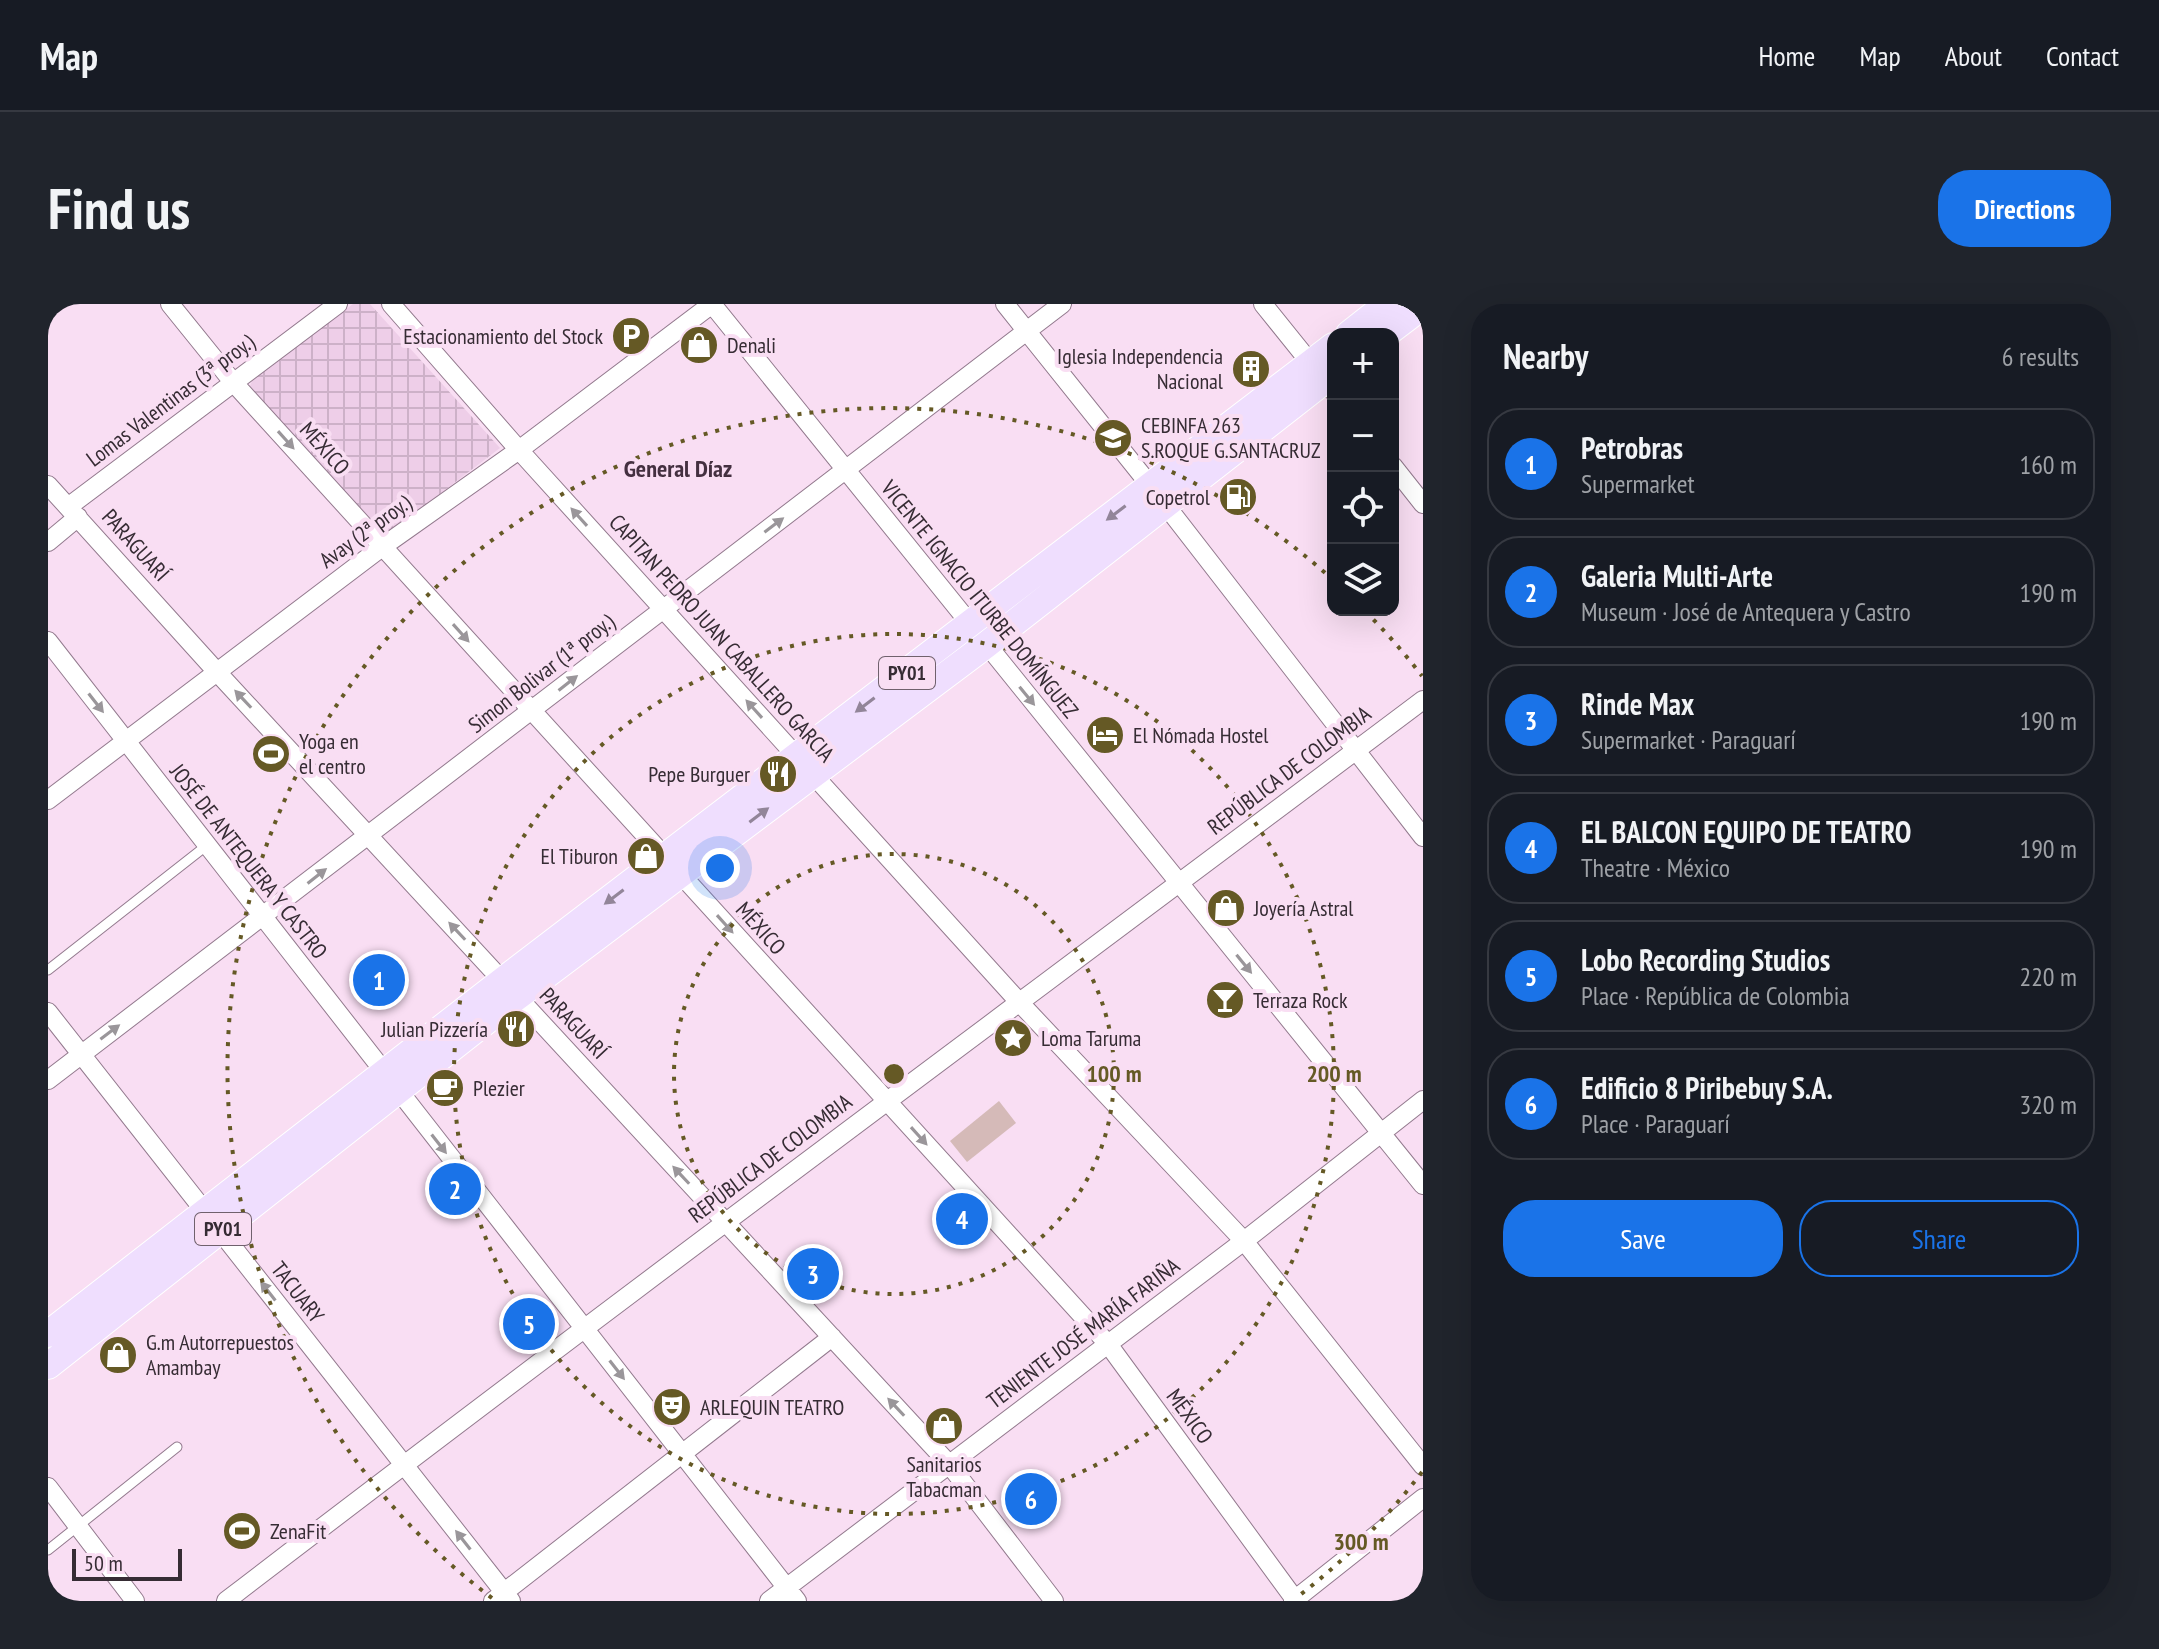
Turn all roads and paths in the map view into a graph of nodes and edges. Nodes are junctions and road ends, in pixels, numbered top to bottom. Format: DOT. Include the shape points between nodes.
graph roads {
  1 [pos="170,304"];
  2 [pos="338,304"];
  3 [pos="391,304"];
  4 [pos="712,304"];
  5 [pos="1005,304"];
  6 [pos="1062,304"];
  7 [pos="1263,304"];
  8 [pos="1387,304"];
  9 [pos="1423,306"];
  10 [pos="1357,328"];
  11 [pos="1394,328"];
  12 [pos="1026,330"];
  13 [pos="1325,377"];
  14 [pos="233,382"];
  15 [pos="519,450"];
  16 [pos="845,470"];
  17 [pos="1398,472"];
  18 [pos="48,485"];
  19 [pos="1158,495"];
  20 [pos="1423,504"];
  21 [pos="73,512"];
  22 [pos="48,542"];
  23 [pos="382,547"];
  24 [pos="663,609"];
  25 [pos="978,635"];
  26 [pos="48,641"];
  27 [pos="217,672"];
  28 [pos="1423,700"];
  29 [pos="532,711"];
  30 [pos="126,741"];
  31 [pos="1356,751"];
  32 [pos="805,766"];
  33 [pos="48,800"];
  34 [pos="369,836"];
  35 [pos="1423,837"];
  36 [pos="206,846"];
  37 [pos="673,866"];
  38 [pos="1179,884"];
  39 [pos="262,918"];
  40 [pos="48,970"];
  41 [pos="510,989"];
  42 [pos="1020,1003"];
  43 [pos="48,1012"];
  44 [pos="81,1054"];
  45 [pos="48,1080"];
  46 [pos="391,1083"];
  47 [pos="886,1100"];
  48 [pos="1423,1100"];
  49 [pos="1381,1132"];
  50 [pos="1423,1185"];
  51 [pos="213,1222"];
  52 [pos="724,1222"];
  53 [pos="1244,1241"];
  54 [pos="583,1328"];
  55 [pos="48,1334"];
  56 [pos="832,1337"];
  57 [pos="1108,1344"];
  58 [pos="48,1366"];
  59 [pos="177,1447"];
  60 [pos="682,1454"];
  61 [pos="404,1464"];
  62 [pos="949,1464"];
  63 [pos="1423,1466"];
  64 [pos="48,1487"];
  65 [pos="1423,1498"];
  66 [pos="78,1525"];
  67 [pos="48,1550"];
  68 [pos="792,1594"];
  69 [pos="503,1598"];
  70 [pos="135,1601"];
  71 [pos="226,1601"];
  72 [pos="769,1601"];
  73 [pos="1054,1601"];
  74 [pos="1294,1601"];
  1 -- 14 [label="street, MÉXICO"];
  2 -- 14 [label="street, Lomas Valentinas (3ª proy.)"];
  3 -- 15 [label="street, CAPITAN PEDRO JUAN CABALLERO GARCIA"];
  4 -- 15 [label="street, Avay (2ª proy.)"];
  4 -- 16 [label="street, VICENTE IGNACIO ITURBE DOMÍNGUEZ"];
  5 -- 12 [label="street"];
  6 -- 12 [label="street, Simon Bolivar (1ª proy.)"];
  7 -- 13 [label="street"];
  8 -- 10 [label="main road"];
  9 -- 11 [label="main road"];
  12 -- 16 [label="street, Simon Bolivar (1ª proy.)"];
  12 -- 19 [label="street"];
  13 -- 19 [label="main road, PY01"];
  14 -- 21 [label="street, Lomas Valentinas (3ª proy.)"];
  14 -- 23 [label="street, MÉXICO, one-way"];
  15 -- 23 [label="street, Avay (2ª proy.)"];
  24 -- 15 [label="street, CAPITAN PEDRO JUAN CABALLERO GARCIA, one-way"];
  24 -- 16 [label="street, Simon Bolivar (1ª proy.), one-way"];
  16 -- 25 [label="street, VICENTE IGNACIO ITURBE DOMÍNGUEZ"];
  17 -- 20 [label="street"];
  18 -- 21 [label="street, PARAGUARÍ"];
  19 -- 25 [label="main road, PY01"];
  19 -- 31 [label="street"];
  21 -- 22 [label="street, Lomas Valentinas (3ª proy.)"];
  21 -- 27 [label="street, PARAGUARÍ"];
  23 -- 27 [label="street, Avay (2ª proy.)"];
  23 -- 29 [label="street, MÉXICO, one-way"];
  29 -- 24 [label="street, Simon Bolivar (1ª proy.), one-way"];
  32 -- 24 [label="street, CAPITAN PEDRO JUAN CABALLERO GARCIA, one-way"];
  25 -- 32 [label="main road, PY01"];
  25 -- 38 [label="street, VICENTE IGNACIO ITURBE DOMÍNGUEZ, one-way"];
  26 -- 30 [label="street, JOSÉ DE ANTEQUERA Y CASTRO, one-way"];
  27 -- 30 [label="street, Avay (2ª proy.)"];
  34 -- 27 [label="street, PARAGUARÍ, one-way"];
  28 -- 31 [label="street, REPÚBLICA DE COLOMBIA"];
  29 -- 34 [label="street, Simon Bolivar (1ª proy.)"];
  29 -- 37 [label="street, MÉXICO"];
  30 -- 33 [label="street, Avay (2ª proy.)"];
  30 -- 36 [label="street, JOSÉ DE ANTEQUERA Y CASTRO"];
  31 -- 35 [label="street"];
  31 -- 38 [label="street, REPÚBLICA DE COLOMBIA"];
  32 -- 37 [label="main road, PY01"];
  32 -- 42 [label="street, CAPITAN PEDRO JUAN CABALLERO GARCIA"];
  39 -- 34 [label="street, Simon Bolivar (1ª proy.), one-way"];
  41 -- 34 [label="street, PARAGUARÍ, one-way"];
  36 -- 39 [label="street, JOSÉ DE ANTEQUERA Y CASTRO"];
  36 -- 40 [label="lane"];
  37 -- 41 [label="main road, PY01"];
  37 -- 47 [label="street, MÉXICO, one-way"];
  38 -- 42 [label="street, REPÚBLICA DE COLOMBIA"];
  38 -- 49 [label="street, VICENTE IGNACIO ITURBE DOMÍNGUEZ, one-way"];
  44 -- 39 [label="street, Simon Bolivar (1ª proy.), one-way"];
  39 -- 46 [label="street, JOSÉ DE ANTEQUERA Y CASTRO"];
  41 -- 46 [label="main road, PY01"];
  52 -- 41 [label="street, PARAGUARÍ, one-way"];
  42 -- 47 [label="street, REPÚBLICA DE COLOMBIA"];
  42 -- 53 [label="street, CAPITAN PEDRO JUAN CABALLERO GARCIA"];
  43 -- 44 [label="street, TACUARY"];
  44 -- 45 [label="street, Simon Bolivar (1ª proy.)"];
  44 -- 51 [label="street, TACUARY"];
  46 -- 51 [label="main road, PY01"];
  46 -- 54 [label="street, JOSÉ DE ANTEQUERA Y CASTRO, one-way"];
  47 -- 52 [label="street, REPÚBLICA DE COLOMBIA"];
  47 -- 57 [label="street, MÉXICO, one-way"];
  48 -- 49 [label="street, TENIENTE JOSÉ MARÍA FARIÑA"];
  49 -- 50 [label="street, VICENTE IGNACIO ITURBE DOMÍNGUEZ"];
  49 -- 53 [label="street, TENIENTE JOSÉ MARÍA FARIÑA"];
  51 -- 55 [label="main road, PY01"];
  51 -- 58 [label="main road, PY01"];
  61 -- 51 [label="street, TACUARY, one-way"];
  52 -- 54 [label="street, REPÚBLICA DE COLOMBIA"];
  52 -- 56 [label="street, PARAGUARÍ"];
  53 -- 57 [label="street, TENIENTE JOSÉ MARÍA FARIÑA"];
  53 -- 63 [label="street, CAPITAN PEDRO JUAN CABALLERO GARCIA"];
  54 -- 60 [label="street, JOSÉ DE ANTEQUERA Y CASTRO, one-way"];
  54 -- 61 [label="street, REPÚBLICA DE COLOMBIA"];
  56 -- 60 [label="street"];
  62 -- 56 [label="street, PARAGUARÍ, one-way"];
  57 -- 62 [label="street, TENIENTE JOSÉ MARÍA FARIÑA"];
  57 -- 74 [label="street, MÉXICO"];
  59 -- 66 [label="lane"];
  60 -- 68 [label="street, JOSÉ DE ANTEQUERA Y CASTRO"];
  60 -- 69 [label="street"];
  69 -- 61 [label="street, TACUARY, one-way"];
  61 -- 71 [label="street, REPÚBLICA DE COLOMBIA"];
  62 -- 68 [label="street, TENIENTE JOSÉ MARÍA FARIÑA"];
  62 -- 73 [label="street, PARAGUARÍ"];
  64 -- 66 [label="street"];
  65 -- 74 [label="street"];
  66 -- 67 [label="lane"];
  66 -- 70 [label="street"];
  68 -- 72 [label="street, TENIENTE JOSÉ MARÍA FARIÑA"];
}
